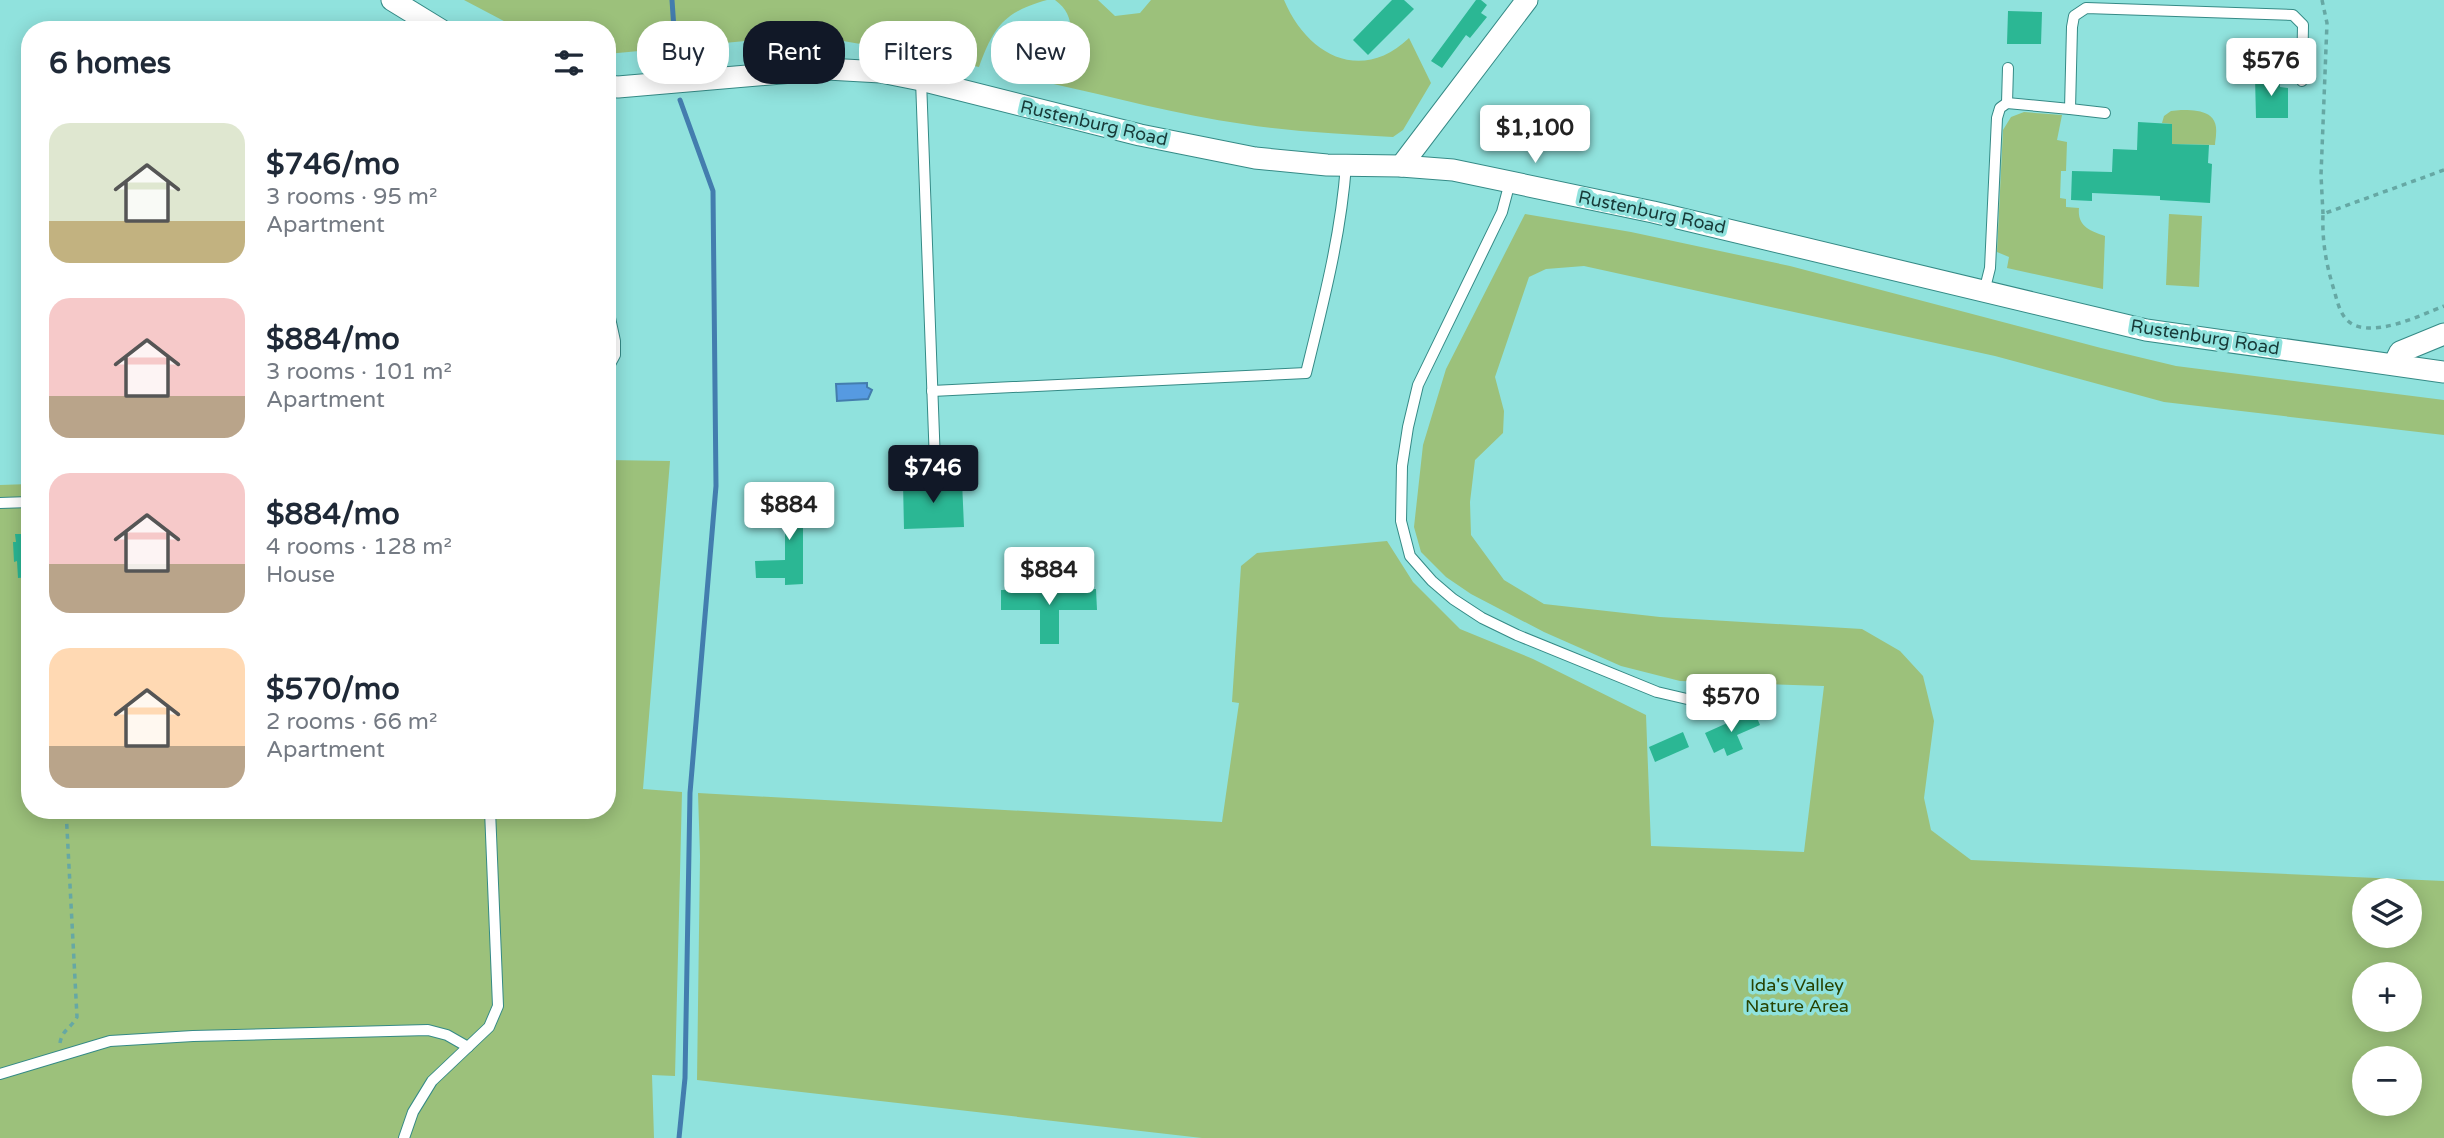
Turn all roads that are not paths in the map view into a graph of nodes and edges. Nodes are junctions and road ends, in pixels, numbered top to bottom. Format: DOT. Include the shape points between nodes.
graph roads {
  1 [pos="392,0"];
  2 [pos="1527,0"];
  3 [pos="2270,1"];
  4 [pos="2273,13"];
  5 [pos="426,21"];
  6 [pos="2008,68"];
  7 [pos="859,71"];
  8 [pos="2302,81"];
  9 [pos="921,84"];
  10 [pos="937,84"];
  11 [pos="616,87"];
  12 [pos="2007,103"];
  13 [pos="2070,109"];
  14 [pos="2105,113"];
  15 [pos="1346,165"];
  16 [pos="1401,166"];
  17 [pos="1510,182"];
  18 [pos="1984,292"];
  19 [pos="2444,334"];
  20 [pos="2394,364"];
  21 [pos="2444,372"];
  22 [pos="932,391"];
  23 [pos="935,463"];
  24 [pos="21,502"];
  25 [pos="0,503"];
  26 [pos="1741,702"];
  27 [pos="490,819"];
  28 [pos="468,1046"];
  29 [pos="0,1074"];
  30 [pos="404,1138"];
  1 -- 5 [label="street"];
  2 -- 16 [label="street"];
  3 -- 4 [label="lane"];
  4 -- 8 [label="lane" via="2293,15 2301,21"];
  4 -- 13 [label="lane" via="2086,8 2074,16 2072,27"];
  6 -- 12 [label="lane"];
  7 -- 11 [label="street, Rustenburg Road" via="827,69"];
  9 -- 22 [label="lane"];
  10 -- 15 [label="street, Rustenburg Road" via="1229,153"];
  12 -- 13 [label="lane"];
  12 -- 18 [label="lane" via="1997,118 1990,268"];
  13 -- 14 [label="lane"];
  15 -- 16 [label="street, Rustenburg Road"];
  15 -- 22 [label="lane" via="1328,286 1306,373"];
  16 -- 17 [label="street, Rustenburg Road" via="1453,170"];
  17 -- 18 [label="street, Rustenburg Road" via="1810,248"];
  17 -- 26 [label="lane" via="1502,212 1418,385 1402,466 1401,521 1410,556 1453,599 1517,635 1657,692"];
  18 -- 20 [label="street, Rustenburg Road" via="2146,330"];
  19 -- 20 [label="street" via="2400,352"];
  20 -- 21 [label="street, Rustenburg Road"];
  22 -- 23 [label="lane"];
  24 -- 25 [label="lane"];
  27 -- 28 [label="lane" via="498,1006 489,1027"];
  28 -- 29 [label="lane" via="428,1030 193,1036 110,1041"];
  28 -- 30 [label="lane" via="432,1081"];
}
